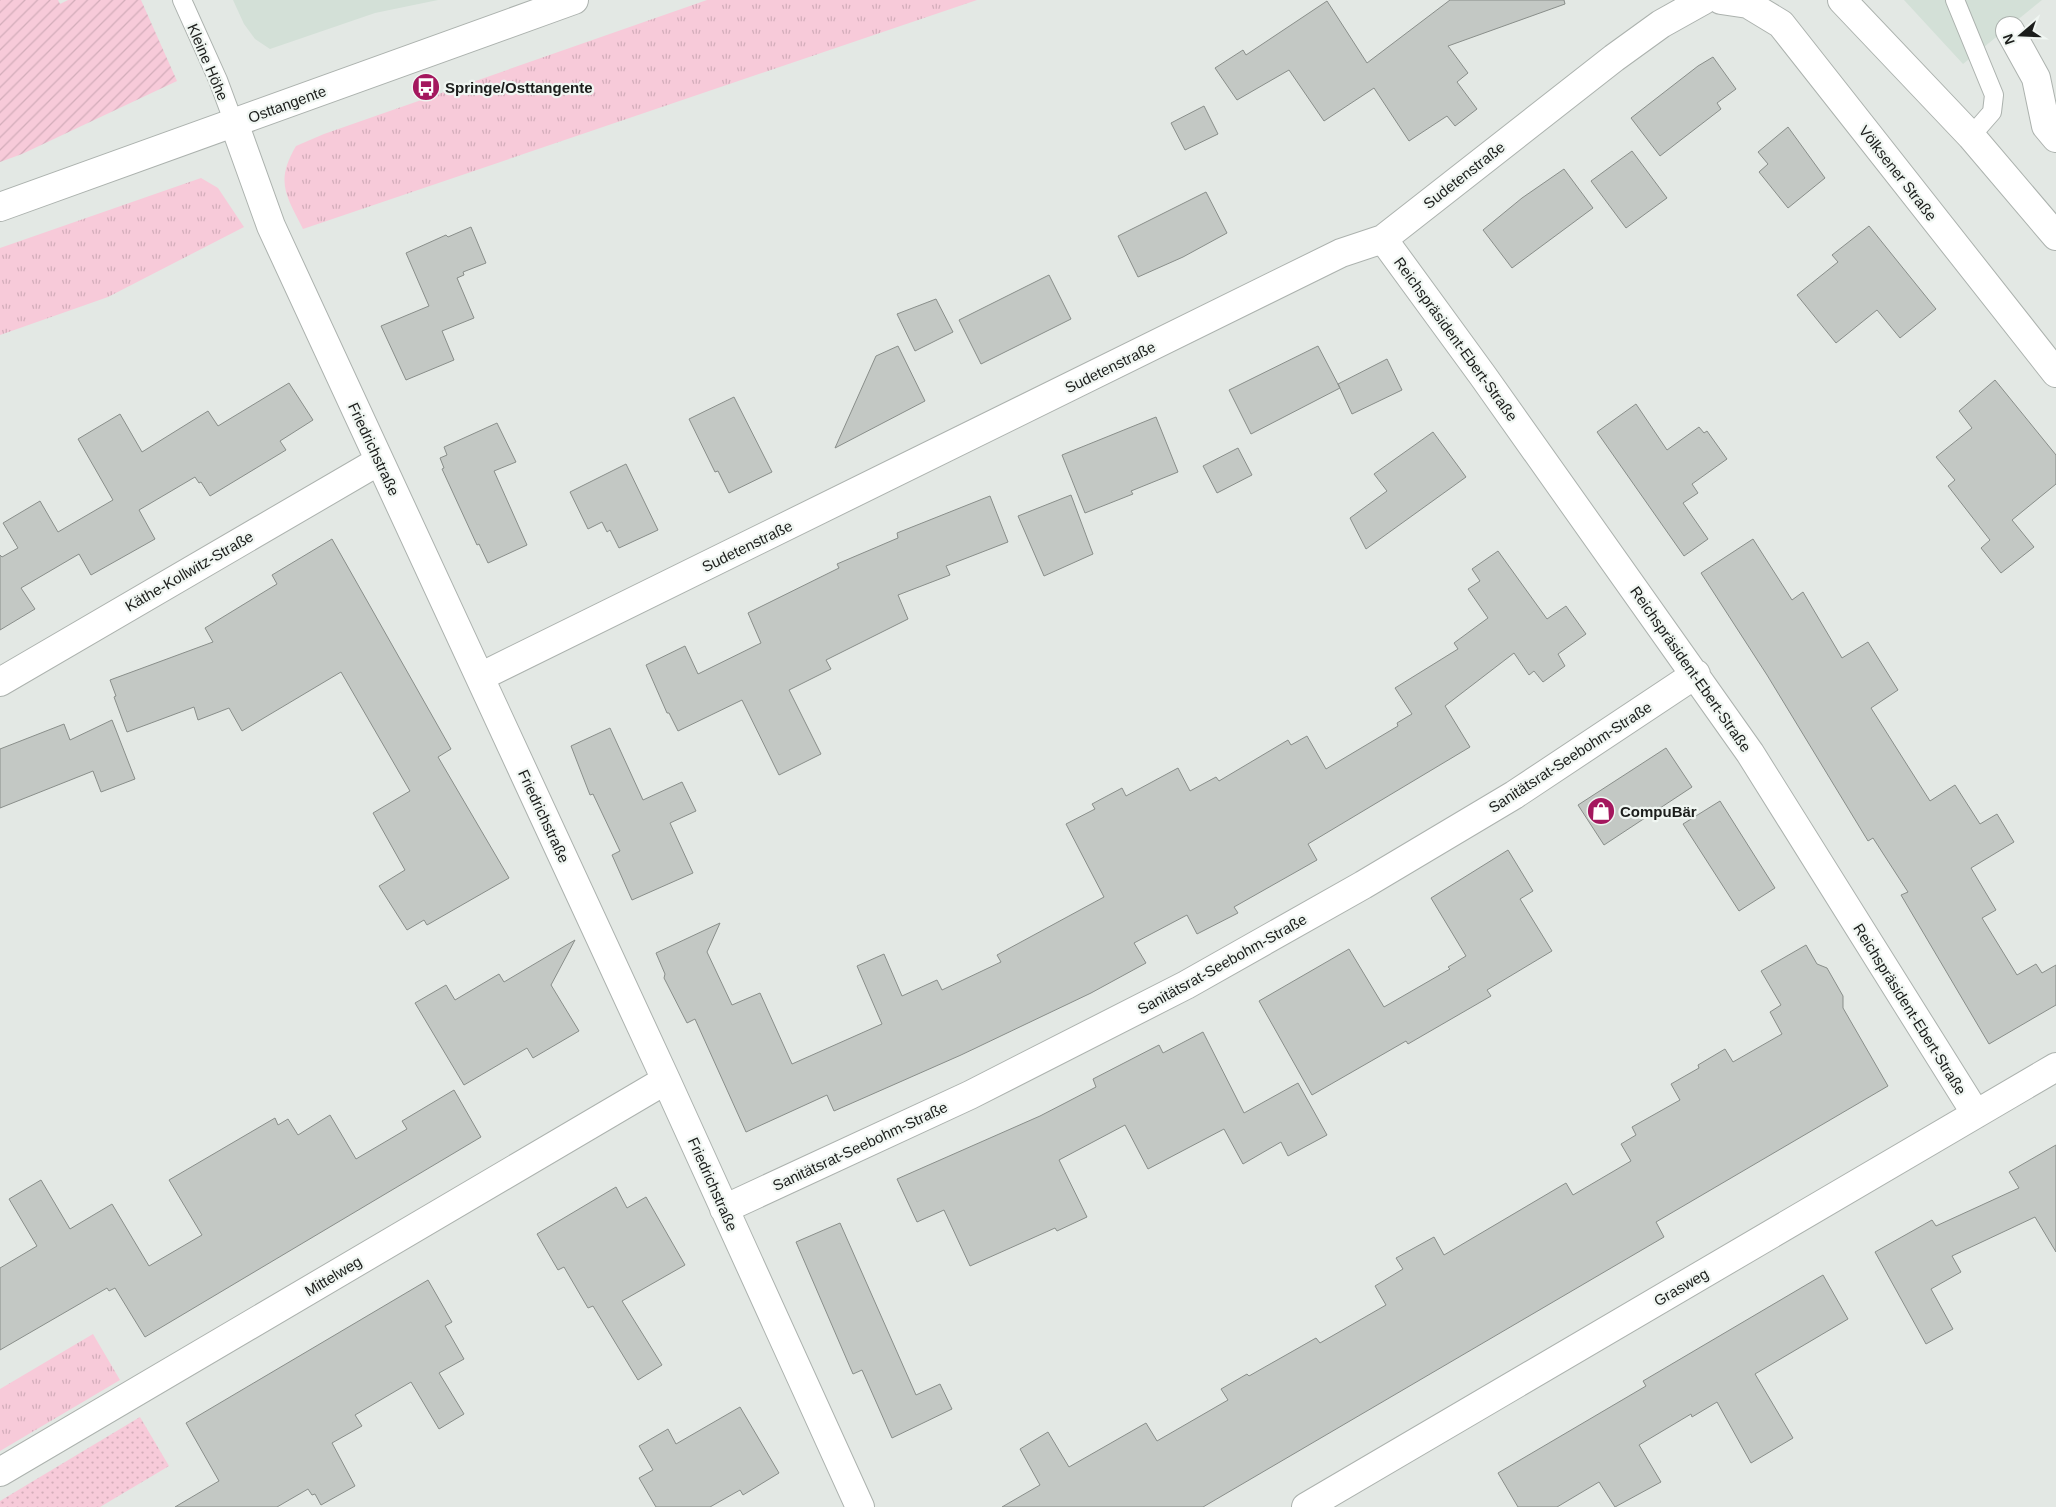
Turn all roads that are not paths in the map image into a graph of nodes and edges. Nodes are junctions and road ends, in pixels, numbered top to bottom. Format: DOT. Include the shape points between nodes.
graph roads {
  1 [pos="182,0"];
  2 [pos="574,0"];
  3 [pos="1704,0"];
  4 [pos="1721,0"];
  5 [pos="1842,0"];
  6 [pos="1954,0"];
  7 [pos="2010,31"];
  8 [pos="234,124"];
  9 [pos="1971,136"];
  10 [pos="2056,138"];
  11 [pos="0,207"];
  12 [pos="2056,236"];
  13 [pos="1383,239"];
  14 [pos="2056,373"];
  15 [pos="379,461"];
  16 [pos="1696,674"];
  17 [pos="480,677"];
  18 [pos="0,682"];
  19 [pos="2056,1067"];
  20 [pos="666,1080"];
  21 [pos="1976,1114"];
  22 [pos="724,1209"];
  23 [pos="0,1472"];
  24 [pos="860,1507"];
  25 [pos="1306,1507"];
  1 -- 8 [label="lane, Kleine Höhe"];
  2 -- 8 [label="street, Osttangente"];
  3 -- 13 [label="street, Sudetenstraße" via="1661,24 1614,58"];
  4 -- 14 [label="street, Völksener Straße" via="1748,4 1781,24"];
  5 -- 9 [label="street"];
  6 -- 9 [label="lane" via="1994,95 1992,112"];
  7 -- 10 [label="street" via="2036,78 2046,126"];
  8 -- 11 [label="street, Osttangente"];
  8 -- 15 [label="street, Friedrichstraße" via="271,226"];
  9 -- 12 [label="street"];
  13 -- 16 [label="street, Reichspräsident-Ebert-Straße"];
  13 -- 17 [label="street, Sudetenstraße" via="1342,253"];
  15 -- 17 [label="street, Friedrichstraße"];
  15 -- 18 [label="street, Käthe-Kollwitz-Straße"];
  16 -- 21 [label="street, Reichspräsident-Ebert-Straße" via="1750,753"];
  16 -- 22 [label="street, Sanitätsrat-Seebohm-Straße" via="1514,794 1364,885 1186,985 970,1096"];
  17 -- 20 [label="street, Friedrichstraße"];
  19 -- 21 [label="street, Grasweg"];
  20 -- 22 [label="street, Friedrichstraße"];
  20 -- 23 [label="street, Mittelweg"];
  21 -- 25 [label="street, Grasweg"];
  22 -- 24 [label="street, Friedrichstraße"];
}
